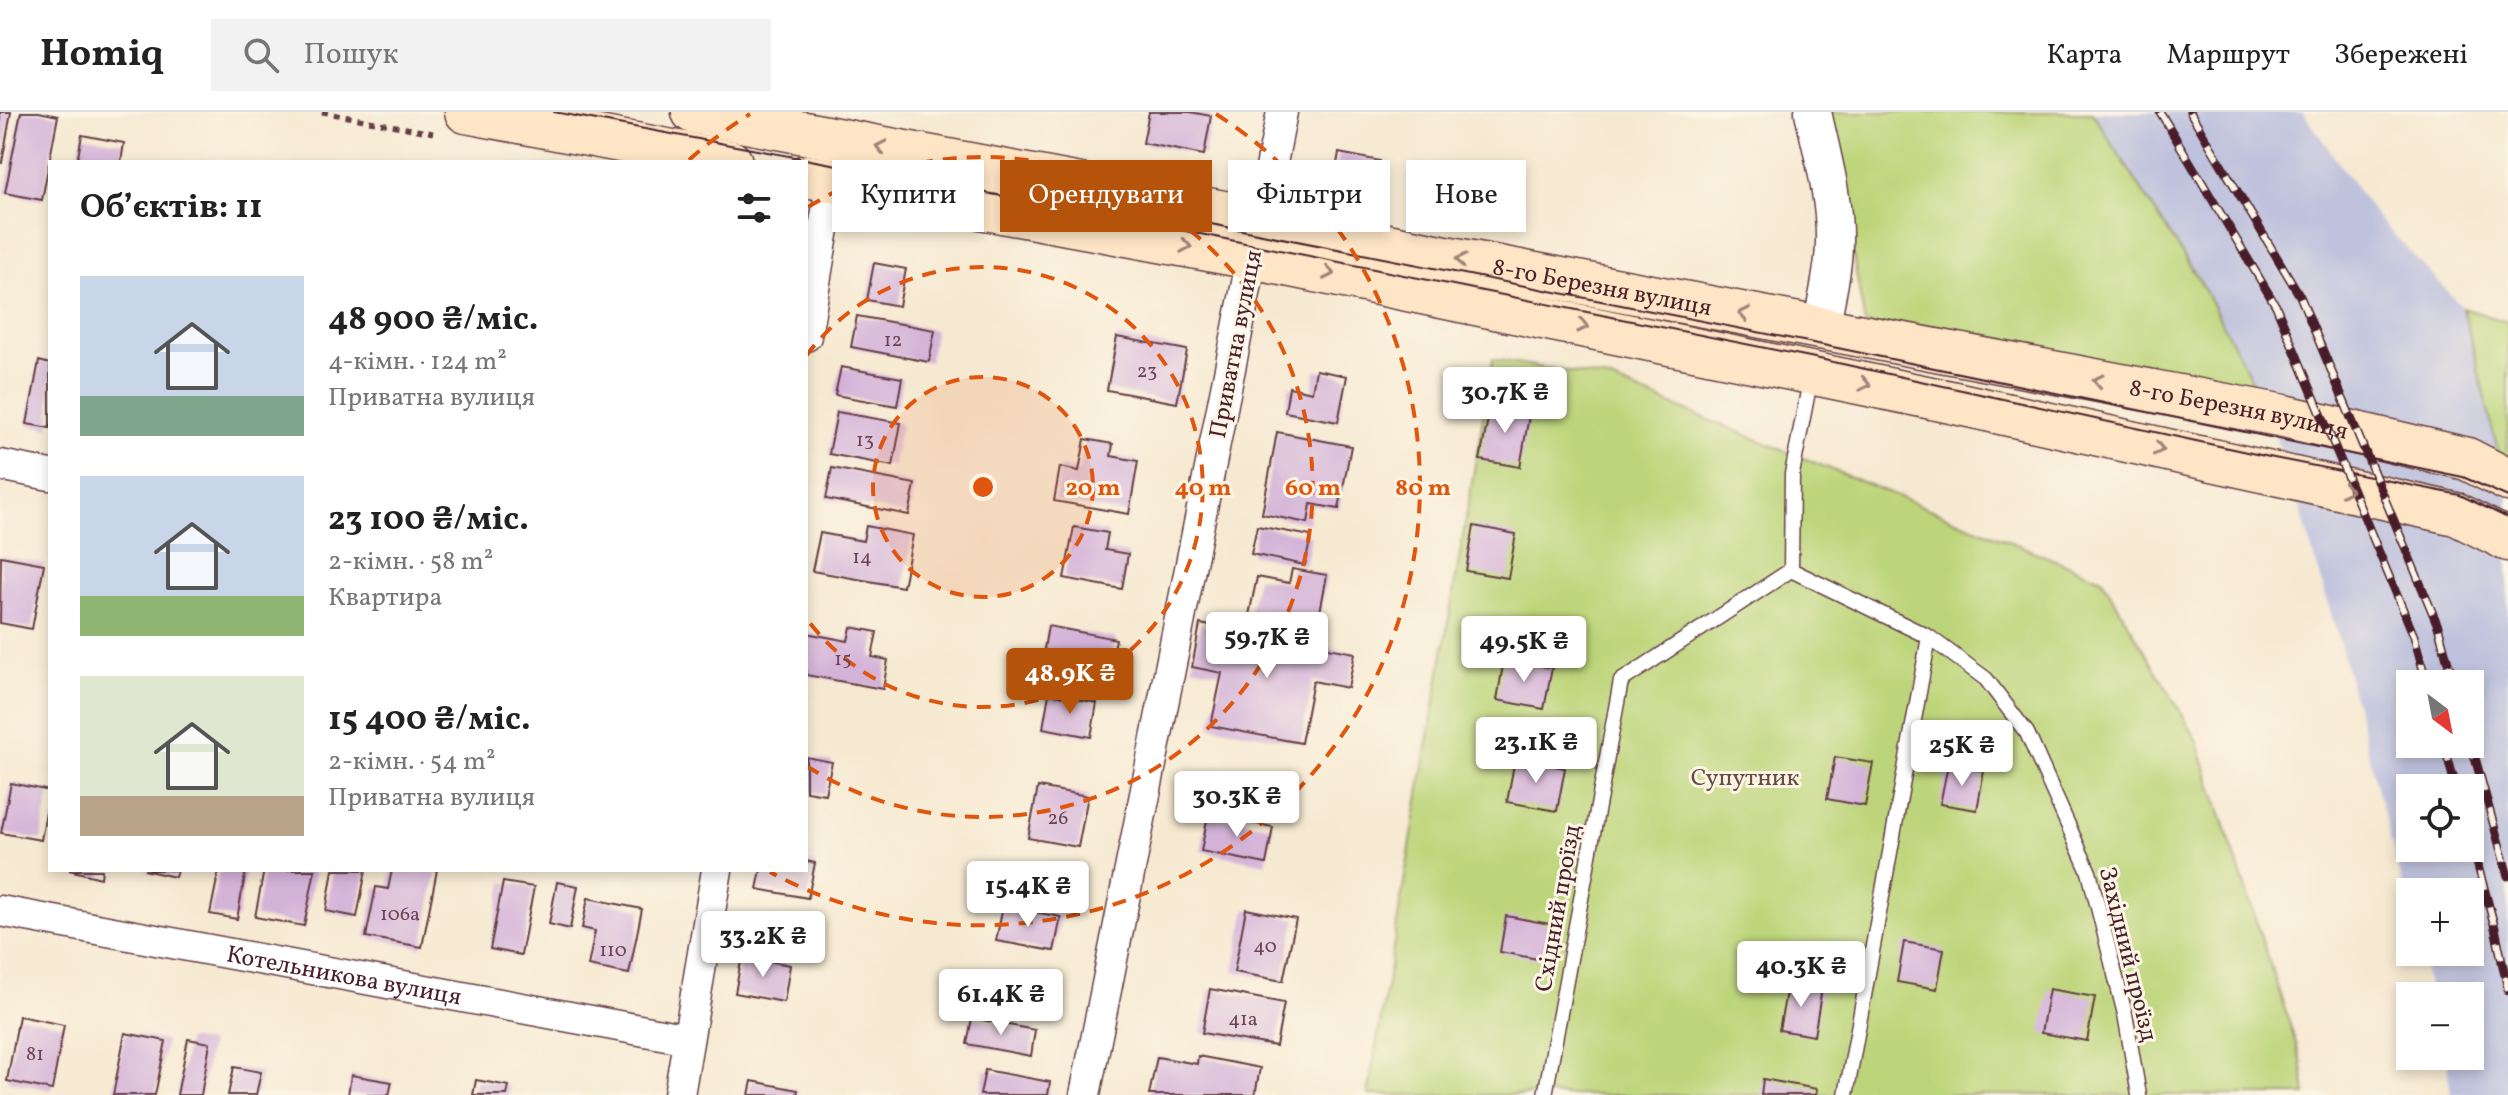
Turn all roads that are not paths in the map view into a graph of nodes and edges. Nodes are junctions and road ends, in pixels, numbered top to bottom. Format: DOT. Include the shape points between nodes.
graph roads {
  1 [pos="466,112"];
  2 [pos="693,112"];
  3 [pos="1282,112"];
  4 [pos="1813,112"];
  5 [pos="841,126"];
  6 [pos="720,160"];
  7 [pos="819,179"];
  8 [pos="1256,238"];
  9 [pos="808,312"];
  10 [pos="1821,328"];
  11 [pos="1812,373"];
  12 [pos="0,465"];
  13 [pos="48,475"];
  14 [pos="2508,480"];
  15 [pos="2508,540"];
  16 [pos="1791,570"];
  17 [pos="1929,637"];
  18 [pos="717,872"];
  19 [pos="0,911"];
  20 [pos="688,1039"];
  21 [pos="679,1095"];
  22 [pos="1085,1095"];
  23 [pos="1545,1095"];
  24 [pos="1846,1095"];
  25 [pos="2139,1095"];
  1 -- 6 [label="main road"];
  2 -- 5 [label="main road, 8-го Березня вулиця"];
  3 -- 8 [label="street, Приватна вулиця"];
  4 -- 10 [label="street" via="1833,210 1832,269"];
  5 -- 7 [label="main road"];
  8 -- 5 [label="main road, 8-го Березня вулиця, one-way"];
  7 -- 8 [label="main road, 8-го Березня вулиця, one-way"];
  7 -- 9 [label="street"];
  10 -- 8 [label="main road, 8-го Березня вулиця, one-way" via="1446,257"];
  8 -- 11 [label="main road, 8-го Березня вулиця, one-way"];
  8 -- 22 [label="street, Приватна вулиця"];
  10 -- 11 [label="main road"];
  14 -- 10 [label="main road, 8-го Березня вулиця, one-way" via="2467,459 2284,416"];
  11 -- 15 [label="main road, 8-го Березня вулиця, one-way" via="2456,514"];
  11 -- 16 [label="lane" via="1792,474"];
  12 -- 13 [label="street"];
  16 -- 17 [label="lane, Західний проїзд"];
  16 -- 23 [label="lane, Східний проїзд" via="1621,681"];
  17 -- 24 [label="lane"];
  17 -- 25 [label="lane, Західний проїзд" via="1986,679 2027,733 2089,872 2125,1014"];
  18 -- 20 [label="street"];
  19 -- 20 [label="street, Котельникова вулиця"];
  20 -- 21 [label="street"];
}
